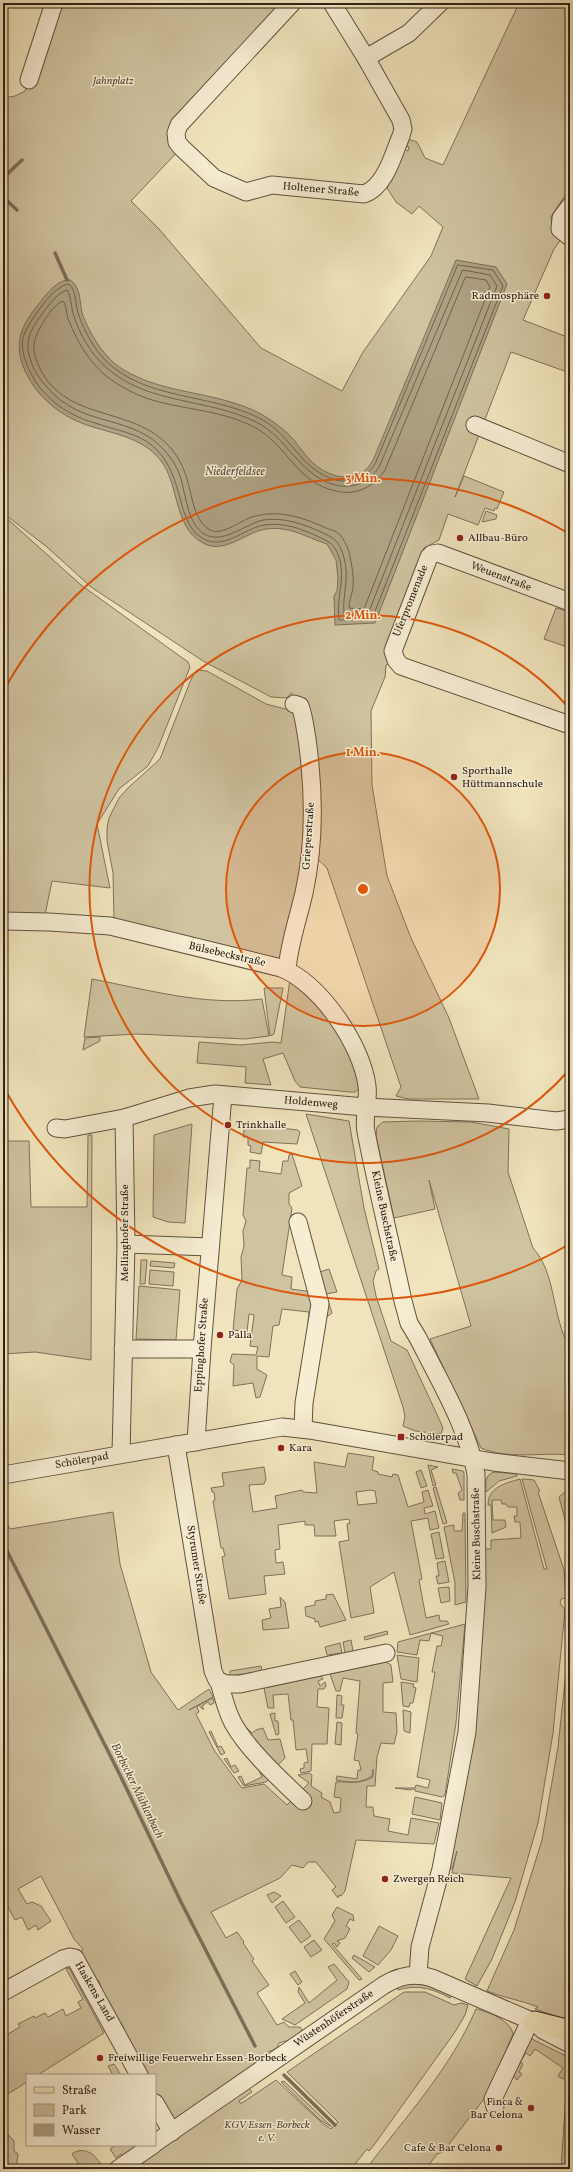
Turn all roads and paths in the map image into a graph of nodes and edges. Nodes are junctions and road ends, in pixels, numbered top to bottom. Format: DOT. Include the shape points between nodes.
graph roads {
  1 [pos="54,3"];
  2 [pos="292,3"];
  3 [pos="332,3"];
  4 [pos="440,3"];
  5 [pos="366,58"];
  6 [pos="29,80"];
  7 [pos="570,206"];
  8 [pos="565,233"];
  9 [pos="475,425"];
  10 [pos="570,464"];
  11 [pos="432,554"];
  12 [pos="570,602"];
  13 [pos="294,704"];
  14 [pos="570,725"];
  15 [pos="3,921"];
  16 [pos="287,970"];
  17 [pos="223,1095"];
  18 [pos="365,1107"];
  19 [pos="124,1118"];
  20 [pos="570,1119"];
  21 [pos="56,1128"];
  22 [pos="298,1222"];
  23 [pos="126,1244"];
  24 [pos="210,1247"];
  25 [pos="123,1349"];
  26 [pos="202,1349"];
  27 [pos="302,1429"];
  28 [pos="196,1442"];
  29 [pos="176,1445"];
  30 [pos="121,1454"];
  31 [pos="473,1458"];
  32 [pos="570,1471"];
  33 [pos="3,1475"];
  34 [pos="386,1653"];
  35 [pos="219,1682"];
  36 [pos="303,1801"];
  37 [pos="418,1975"];
  38 [pos="3,1992"];
  39 [pos="532,2022"];
  40 [pos="570,2031"];
  41 [pos="570,2044"];
  42 [pos="139,2074"];
  43 [pos="156,2105"];
  44 [pos="495,2107"];
  45 [pos="172,2132"];
  46 [pos="156,2142"];
  47 [pos="151,2146"];
  48 [pos="118,2169"];
  1 -- 6 [label="street"];
  2 -- 5 [label="street, Holtener Straße" via="179,125 176,133 177,142 214,178 246,192 272,186 364,194 372,191 381,181 403,129 401,120"];
  3 -- 5 [label="street, Holtener Straße"];
  4 -- 5 [label="street" via="409,32"];
  7 -- 8 [label="street" via="561,218"];
  9 -- 10 [label="street"];
  11 -- 12 [label="street, Weuenstraße"];
  11 -- 14 [label="street, Uferpromenade" via="393,651 396,660 401,666"];
  13 -- 16 [label="street, Grieperstraße" via="300,706 308,746 312,827 304,892 288,953"];
  15 -- 16 [label="street, Bülsebeckstraße" via="110,926"];
  16 -- 18 [label="street, Bülsebeckstraße" via="327,1005 351,1042 362,1064 367,1087"];
  17 -- 18 [label="street, Holdenweg"];
  17 -- 19 [label="street, Holdenweg" via="190,1098"];
  17 -- 24 [label="street, Eppinghofer Straße"];
  18 -- 20 [label="street, Holdenweg" via="488,1113 556,1121"];
  18 -- 31 [label="street, Kleine Buschstraße" via="365,1129 409,1323 464,1432"];
  19 -- 21 [label="street, Holdenweg" via="65,1129"];
  19 -- 23 [label="street, Mellinghofer Straße"];
  22 -- 27 [label="street" via="320,1304"];
  23 -- 24 [label="street"];
  23 -- 25 [label="street, Mellinghofer Straße"];
  24 -- 26 [label="street, Eppinghofer Straße"];
  25 -- 26 [label="street"];
  25 -- 30 [label="street, Mellinghofer Straße"];
  26 -- 28 [label="street, Eppinghofer Straße"];
  27 -- 28 [label="street, Schölerpad" via="272,1428"];
  27 -- 31 [label="street, Schölerpad"];
  28 -- 29 [label="street, Schölerpad"];
  29 -- 30 [label="street, Schölerpad"];
  29 -- 35 [label="street, Styrumer Straße" via="213,1671"];
  30 -- 33 [label="street, Schölerpad"];
  31 -- 32 [label="street, Schölerpad"];
  31 -- 37 [label="street, Kleine Buschstraße" via="476,1474 477,1587 467,1732 441,1869 422,1941"];
  34 -- 35 [label="street" via="240,1684"];
  35 -- 36 [label="street, Styrumer Straße" via="226,1708 236,1727"];
  37 -- 39 [label="street, Wüstenhöferstraße" via="438,1980"];
  37 -- 45 [label="street, Wüstenhöferstraße" via="398,1978 384,1984"];
  38 -- 42 [label="street, Haskens Land" via="63,1959 75,1958"];
  39 -- 40 [label="main road"];
  39 -- 41 [label="street, Wüstenhöferstraße"];
  39 -- 44 [label="street" via="493,2099"];
  43 -- 45 [label="street"];
  45 -- 46 [label="street, Wüstenhöferstraße"];
  47 -- 48 [label="street"];
}
